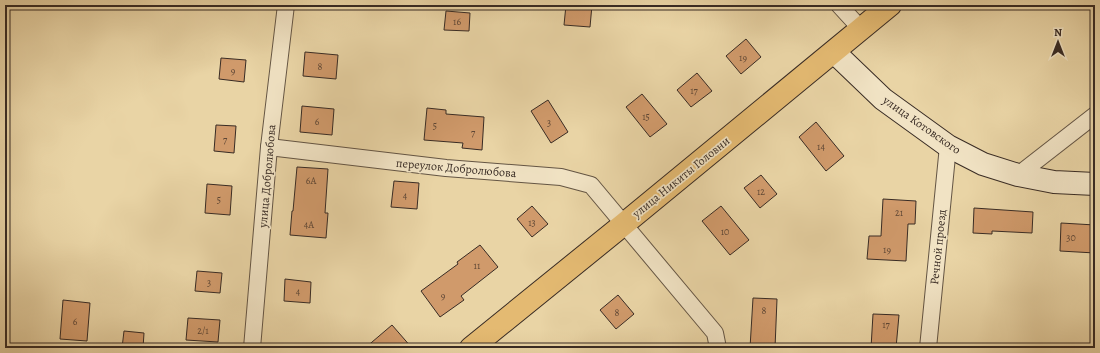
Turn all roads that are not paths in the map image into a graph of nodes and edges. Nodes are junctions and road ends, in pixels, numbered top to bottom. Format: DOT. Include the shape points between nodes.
graph roads {
  1 [pos="286,5"];
  2 [pos="839,5"];
  3 [pos="890,5"];
  4 [pos="861,29"];
  5 [pos="834,52"];
  6 [pos="1095,115"];
  7 [pos="948,146"];
  8 [pos="269,147"];
  9 [pos="1018,175"];
  10 [pos="1095,184"];
  11 [pos="624,224"];
  12 [pos="252,348"];
  13 [pos="471,348"];
  14 [pos="718,348"];
  15 [pos="928,348"];
  1 -- 8 [label="street, улица Добролюбова"];
  2 -- 4 [label="street"];
  3 -- 4 [label="main road, улица Никиты Головни"];
  4 -- 5 [label="main road, улица Никиты Головни"];
  5 -- 7 [label="street, улица Котовского" via="883,99"];
  5 -- 11 [label="main road, улица Никиты Головни"];
  6 -- 9 [label="street"];
  7 -- 9 [label="street, улица Котовского" via="983,164"];
  7 -- 15 [label="street, Речной проезд"];
  8 -- 11 [label="street, переулок Добролюбова" via="446,168 561,177 591,185"];
  8 -- 12 [label="street, улица Добролюбова"];
  9 -- 10 [label="street, улица Котовского" via="1054,182"];
  11 -- 13 [label="main road, улица Никиты Головни"];
  11 -- 14 [label="street, переулок Добролюбова" via="715,333"];
}
